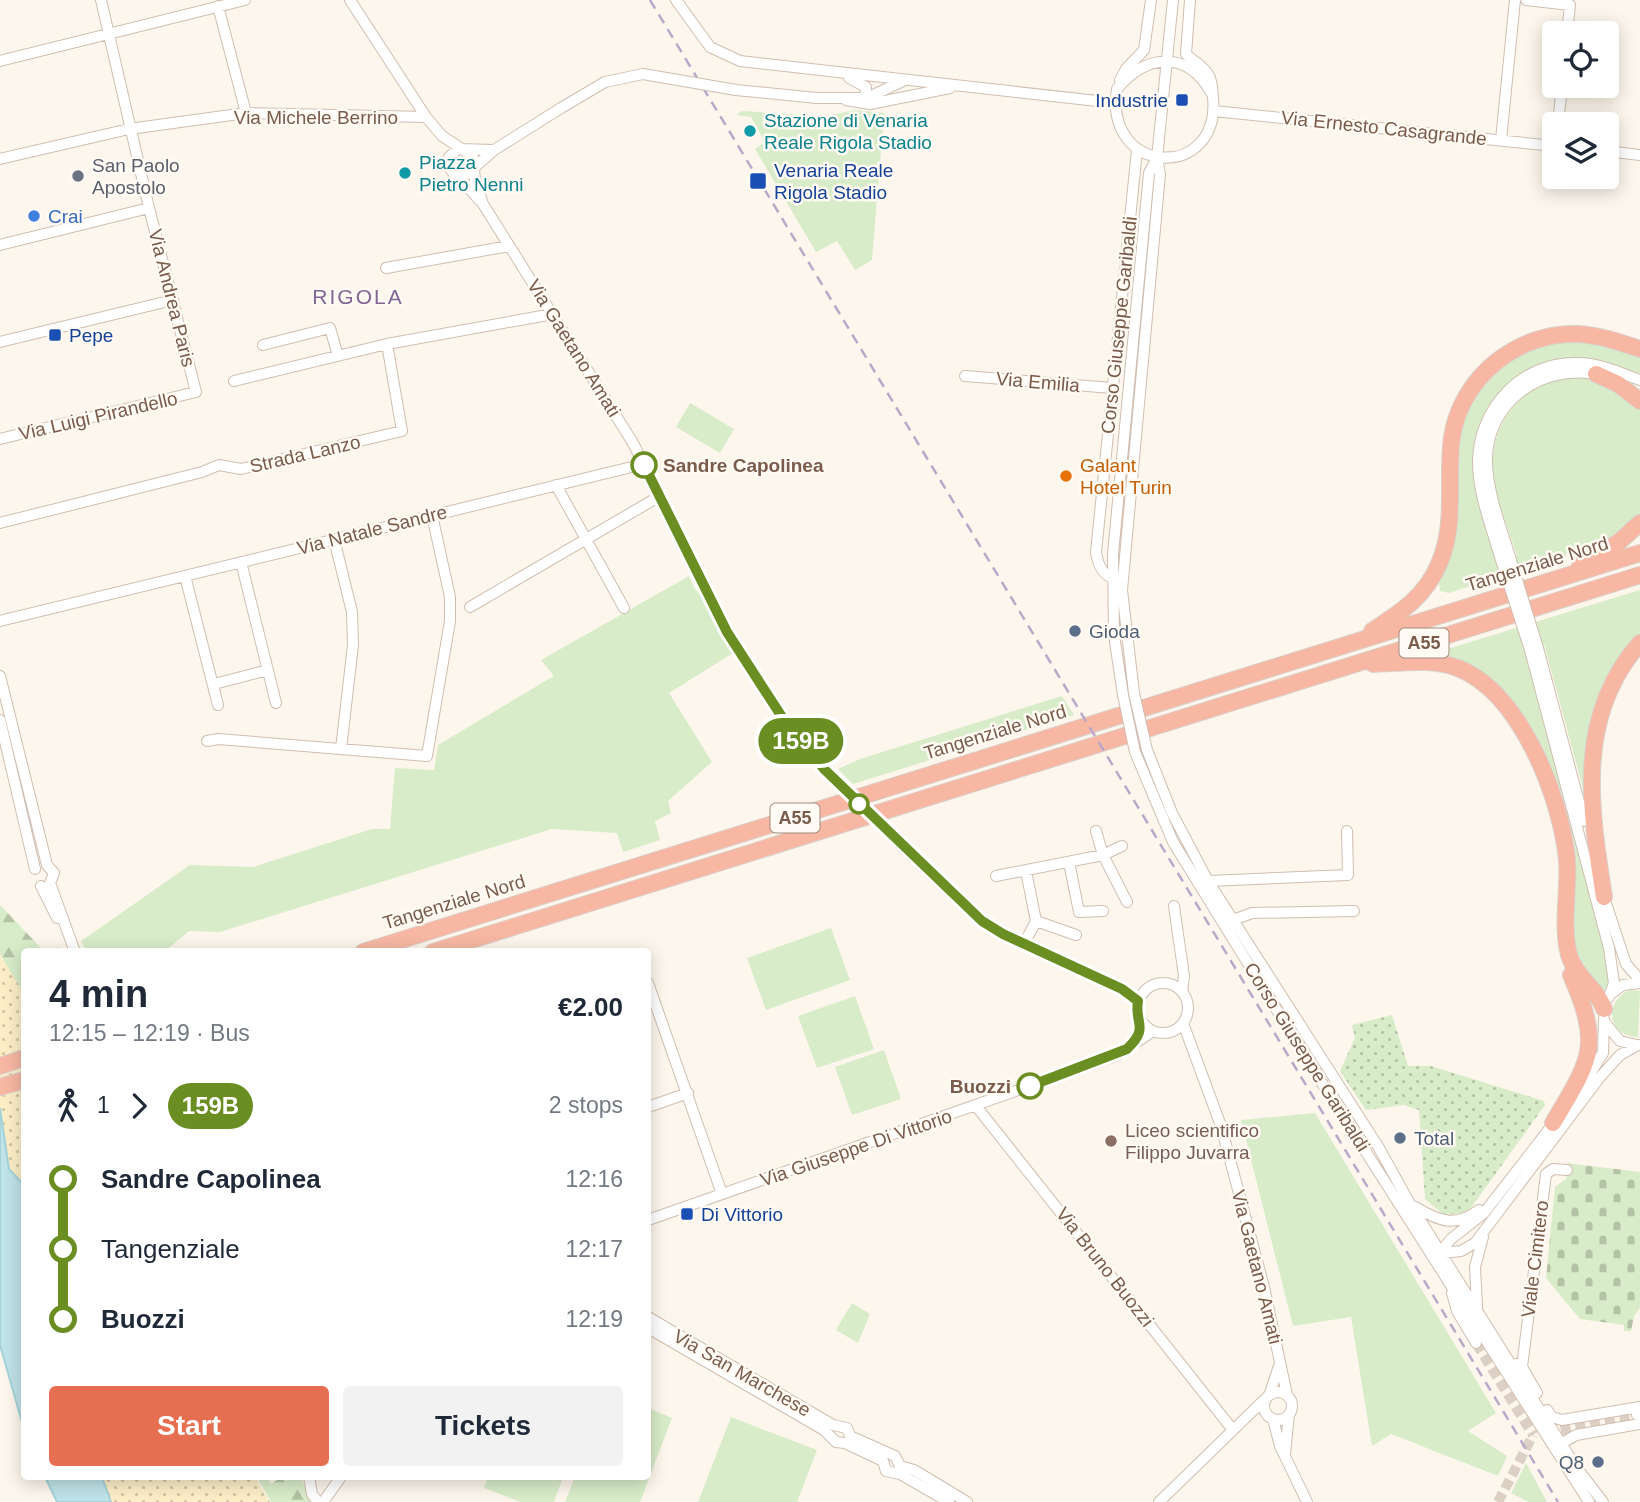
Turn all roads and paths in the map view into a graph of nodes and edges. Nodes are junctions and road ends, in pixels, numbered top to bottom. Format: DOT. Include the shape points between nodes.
graph roads {
  1 [pos="101,0"];
  2 [pos="245,0"];
  3 [pos="350,0"];
  4 [pos="676,0"];
  5 [pos="1151,0"];
  6 [pos="1173,0"];
  7 [pos="1190,0"];
  8 [pos="1516,0"];
  9 [pos="1526,0"];
  10 [pos="218,6"];
  11 [pos="1568,21"];
  12 [pos="110,36"];
  13 [pos="0,61"];
  14 [pos="1167,61"];
  15 [pos="833,73"];
  16 [pos="905,80"];
  17 [pos="961,85"];
  18 [pos="1117,89"];
  19 [pos="1212,94"];
  20 [pos="861,99"];
  21 [pos="846,100"];
  22 [pos="1115,103"];
  23 [pos="1214,111"];
  24 [pos="246,113"];
  25 [pos="426,117"];
  26 [pos="130,129"];
  27 [pos="442,136"];
  28 [pos="1501,140"];
  29 [pos="1542,145"];
  30 [pos="464,149"];
  31 [pos="494,150"];
  32 [pos="1137,150"];
  33 [pos="1619,153"];
  34 [pos="1640,155"];
  35 [pos="449,156"];
  36 [pos="1157,158"];
  37 [pos="0,159"];
  38 [pos="474,168"];
  39 [pos="458,175"];
  40 [pos="483,204"];
  41 [pos="149,208"];
  42 [pos="0,244"];
  43 [pos="509,246"];
  44 [pos="386,268"];
  45 [pos="173,300"];
  46 [pos="553,314"];
  47 [pos="0,341"];
  48 [pos="387,344"];
  49 [pos="263,345"];
  50 [pos="1640,349"];
  51 [pos="338,356"];
  52 [pos="1596,374"];
  53 [pos="965,376"];
  54 [pos="1640,380"];
  55 [pos="234,381"];
  56 [pos="1640,387"];
  57 [pos="1112,388"];
  58 [pos="196,393"];
  59 [pos="1640,401"];
  60 [pos="0,439"];
  61 [pos="644,464"];
  62 [pos="556,485"];
  63 [pos="660,496"];
  64 [pos="432,515"];
  65 [pos="0,523"];
  66 [pos="1640,523"];
  67 [pos="334,539"];
  68 [pos="586,539"];
  69 [pos="1640,553"];
  70 [pos="1506,559"];
  71 [pos="241,562"];
  72 [pos="1640,575"];
  73 [pos="185,576"];
  74 [pos="1564,577"];
  75 [pos="1117,580"];
  76 [pos="470,607"];
  77 [pos="624,608"];
  78 [pos="0,621"];
  79 [pos="1352,643"];
  80 [pos="1640,643"];
  81 [pos="1534,649"];
  82 [pos="1353,665"];
  83 [pos="268,670"];
  84 [pos="0,676"];
  85 [pos="214,684"];
  86 [pos="276,703"];
  87 [pos="218,705"];
  88 [pos="0,720"];
  89 [pos="207,741"];
  90 [pos="341,749"];
  91 [pos="1141,751"];
  92 [pos="1096,831"];
  93 [pos="1347,831"];
  94 [pos="1122,846"];
  95 [pos="1103,855"];
  96 [pos="1069,862"];
  97 [pos="47,865"];
  98 [pos="35,869"];
  99 [pos="1026,871"];
  100 [pos="996,876"];
  101 [pos="1208,881"];
  102 [pos="46,885"];
  103 [pos="1604,897"];
  104 [pos="1127,902"];
  105 [pos="1174,906"];
  106 [pos="1103,911"];
  107 [pos="1354,911"];
  108 [pos="1566,912"];
  109 [pos="1233,919"];
  110 [pos="1036,921"];
  111 [pos="1076,935"];
  112 [pos="1024,944"];
  113 [pos="74,948"];
  114 [pos="376,948"];
  115 [pos="446,948"];
  116 [pos="1640,982"];
  117 [pos="1178,989"];
  118 [pos="651,991"];
  119 [pos="1141,996"];
  120 [pos="1606,1008"];
  121 [pos="1142,1023"];
  122 [pos="1183,1023"];
  123 [pos="1153,1031"];
  124 [pos="1166,1032"];
  125 [pos="1135,1041"];
  126 [pos="1639,1044"];
  127 [pos="1193,1055"];
  128 [pos="21,1059"];
  129 [pos="0,1066"];
  130 [pos="21,1081"];
  131 [pos="0,1087"];
  132 [pos="688,1093"];
  133 [pos="651,1106"];
  134 [pos="976,1106"];
  135 [pos="1553,1123"];
  136 [pos="1567,1170"];
  137 [pos="723,1194"];
  138 [pos="1496,1198"];
  139 [pos="1410,1204"];
  140 [pos="651,1219"];
  141 [pos="1485,1233"];
  142 [pos="1438,1255"];
  143 [pos="1448,1281"];
  144 [pos="1478,1309"];
  145 [pos="651,1319"];
  146 [pos="651,1330"];
  147 [pos="1476,1343"];
  148 [pos="1280,1360"];
  149 [pos="1508,1360"];
  150 [pos="1522,1367"];
  151 [pos="1287,1395"];
  152 [pos="1267,1397"];
  153 [pos="1289,1414"];
  154 [pos="1639,1415"];
  155 [pos="1269,1416"];
  156 [pos="1238,1426"];
  157 [pos="835,1431"];
  158 [pos="1562,1443"];
  159 [pos="1285,1454"];
  160 [pos="897,1469"];
  161 [pos="310,1480"];
  162 [pos="339,1480"];
  163 [pos="318,1502"];
  164 [pos="323,1502"];
  165 [pos="949,1502"];
  166 [pos="967,1502"];
  167 [pos="1159,1502"];
  168 [pos="1307,1502"];
  169 [pos="1588,1502"];
  170 [pos="1603,1502"];
  1 -- 12 [label="street, Via Andrea Paris"];
  2 -- 10 [label="street"];
  3 -- 25 [label="street"];
  4 -- 15 [label="street" via="710,47 740,61"];
  5 -- 18 [label="street" via="1144,50 1126,69"];
  6 -- 14 [label="street, Corso Giuseppe Garibaldi"];
  7 -- 19 [label="street" via="1186,54 1205,68"];
  8 -- 28 [label="street"];
  9 -- 11 [label="street" via="1570,5"];
  10 -- 12 [label="street"];
  10 -- 24 [label="street"];
  12 -- 13 [label="street"];
  12 -- 26 [label="street, Via Andrea Paris"];
  14 -- 18 [label="street" via="1140,68"];
  14 -- 19 [label="street" via="1199,75"];
  14 -- 36 [label="street, Corso Giuseppe Garibaldi"];
  15 -- 16 [label="street"];
  15 -- 20 [label="street" via="863,85 866,91"];
  16 -- 17 [label="street"];
  16 -- 20 [label="street"];
  17 -- 21 [label="street" via="870,104"];
  17 -- 22 [label="street"];
  18 -- 22 [label="street"];
  19 -- 23 [label="street"];
  20 -- 21 [label="street"];
  21 -- 31 [label="street, bridge" via="636,75 599,85"];
  22 -- 32 [label="street" via="1122,133"];
  23 -- 28 [label="street, Via Ernesto Casagrande"];
  23 -- 36 [label="street" via="1206,137 1197,147 1172,158"];
  24 -- 25 [label="street, Via Michele Berrino"];
  24 -- 26 [label="street, Via Michele Berrino"];
  25 -- 27 [label="street"];
  26 -- 37 [label="street, Via Michele Berrino"];
  26 -- 41 [label="street, Via Andrea Paris"];
  27 -- 30 [label="street"];
  27 -- 35 [label="street"];
  28 -- 29 [label="street, Via Ernesto Casagrande"];
  30 -- 31 [label="street"];
  30 -- 35 [label="street"];
  30 -- 38 [label="street" via="473,156"];
  31 -- 38 [label="street"];
  32 -- 36 [label="street"];
  32 -- 57 [label="street, Corso Giuseppe Garibaldi"];
  33 -- 34 [label="street"];
  35 -- 39 [label="street" via="448,166"];
  36 -- 75 [label="street, Corso Giuseppe Garibaldi" via="1160,174"];
  38 -- 39 [label="street"];
  38 -- 40 [label="street, Via Gaetano Amati"];
  39 -- 40 [label="street, Via Gaetano Amati"];
  40 -- 43 [label="street, Via Gaetano Amati"];
  41 -- 42 [label="street"];
  41 -- 45 [label="street, Via Andrea Paris"];
  43 -- 44 [label="street"];
  43 -- 46 [label="street, Via Gaetano Amati"];
  45 -- 47 [label="street"];
  45 -- 58 [label="street, Via Andrea Paris"];
  46 -- 48 [label="street"];
  46 -- 61 [label="street, Via Gaetano Amati"];
  48 -- 51 [label="street"];
  48 -- 65 [label="street, Strada Lanzo" via="402,431 241,469 214,466"];
  49 -- 51 [label="street" via="330,328"];
  50 -- 79 [label="highway" via="1594,336 1557,336 1511,351 1484,372 1464,401 1453,430 1449,527 1433,575 1415,602"];
  51 -- 55 [label="street"];
  52 -- 56 [label="street"];
  52 -- 59 [label="highway" via="1619,384"];
  52 -- 70 [label="street" via="1571,372 1536,381 1513,397 1494,426 1488,476"];
  53 -- 57 [label="street, Via Emilia"];
  54 -- 70 [label="street" via="1587,363 1556,365 1524,377 1501,397 1484,428 1478,461 1481,489"];
  57 -- 75 [label="street, Corso Giuseppe Garibaldi" via="1096,552 1102,570"];
  58 -- 60 [label="street, Via Luigi Pirandello"];
  61 -- 62 [label="street, Via Natale Sandre"];
  61 -- 63 [label="street, Via Gaetano Amati"];
  62 -- 64 [label="street, Via Natale Sandre"];
  62 -- 68 [label="street"];
  63 -- 68 [label="street"];
  63 -- 112 [label="street, Via Gaetano Amati, bridge" via="737,650 785,721 825,770 905,850 982,921"];
  64 -- 67 [label="street, Via Natale Sandre"];
  64 -- 90 [label="street" via="450,597 450,621 427,756"];
  66 -- 74 [label="highway"];
  67 -- 71 [label="street, Via Natale Sandre"];
  67 -- 90 [label="street" via="352,612 353,645"];
  68 -- 76 [label="street"];
  68 -- 77 [label="street"];
  69 -- 74 [label="highway, Tangenziale Nord / A55"];
  70 -- 81 [label="street, bridge"];
  71 -- 73 [label="street"];
  71 -- 83 [label="street"];
  72 -- 82 [label="highway, A55"];
  73 -- 78 [label="street"];
  73 -- 85 [label="street"];
  74 -- 79 [label="highway, Tangenziale Nord / A55"];
  75 -- 91 [label="street, Corso Giuseppe Garibaldi, bridge" via="1128,694"];
  79 -- 114 [label="highway, Tangenziale Nord / A55"];
  80 -- 103 [label="highway" via="1615,677 1596,727 1593,805"];
  81 -- 103 [label="street" via="1561,726"];
  81 -- 120 [label="street" via="1609,948 1614,983"];
  82 -- 108 [label="highway" via="1449,665 1477,678 1499,698 1553,791 1565,849"];
  82 -- 115 [label="highway, A55"];
  83 -- 85 [label="street"];
  83 -- 86 [label="street"];
  84 -- 97 [label="street"];
  85 -- 87 [label="street"];
  88 -- 98 [label="street"];
  89 -- 90 [label="street"];
  91 -- 101 [label="street, Corso Giuseppe Garibaldi"];
  91 -- 142 [label="street, Corso Giuseppe Garibaldi" via="1173,842 1315,1073"];
  92 -- 95 [label="street"];
  93 -- 101 [label="street" via="1348,875"];
  94 -- 95 [label="street"];
  95 -- 96 [label="street"];
  95 -- 104 [label="street"];
  96 -- 99 [label="street"];
  96 -- 106 [label="street" via="1079,912"];
  97 -- 98 [label="street"];
  97 -- 102 [label="street" via="54,873"];
  98 -- 102 [label="street" via="33,879"];
  99 -- 100 [label="street"];
  99 -- 110 [label="street"];
  101 -- 109 [label="street, Corso Giuseppe Garibaldi"];
  102 -- 113 [label="street"];
  103 -- 116 [label="street" via="1626,964"];
  105 -- 117 [label="street" via="1182,969"];
  107 -- 109 [label="street" via="1252,912"];
  108 -- 120 [label="highway" via="1570,959"];
  108 -- 135 [label="highway" via="1563,952 1587,1014 1590,1045 1582,1076"];
  109 -- 139 [label="street, Corso Giuseppe Garibaldi" via="1380,1147"];
  110 -- 111 [label="street"];
  110 -- 112 [label="street"];
  112 -- 119 [label="street, Via Gaetano Amati"];
  116 -- 120 [label="street" via="1623,985"];
  117 -- 119 [label="street" via="1157,983"];
  117 -- 122 [label="street" via="1188,1011"];
  118 -- 132 [label="street"];
  119 -- 121 [label="street"];
  120 -- 126 [label="street" via="1607,1028 1620,1041"];
  120 -- 135 [label="street" via="1605,1045 1599,1062"];
  121 -- 123 [label="street"];
  121 -- 125 [label="street"];
  122 -- 124 [label="street"];
  122 -- 127 [label="street, Via Gaetano Amati"];
  123 -- 124 [label="street"];
  123 -- 125 [label="street, Via Giuseppe Di Vittorio"];
  124 -- 127 [label="street, Via Gaetano Amati"];
  125 -- 134 [label="street, Via Giuseppe Di Vittorio" via="1118,1055"];
  126 -- 141 [label="street" via="1620,1055 1600,1077"];
  127 -- 148 [label="street, Via Gaetano Amati" via="1221,1126"];
  128 -- 129 [label="highway"];
  130 -- 131 [label="highway"];
  132 -- 133 [label="street"];
  132 -- 137 [label="street"];
  134 -- 137 [label="street, Via Giuseppe Di Vittorio"];
  134 -- 156 [label="street, Via Bruno Buozzi"];
  135 -- 138 [label="street"];
  136 -- 150 [label="street, Viale Cimitero" via="1552,1169 1546,1174"];
  137 -- 140 [label="street, Via Giuseppe Di Vittorio"];
  138 -- 139 [label="street" via="1453,1223"];
  138 -- 142 [label="street"];
  139 -- 142 [label="street, Corso Giuseppe Garibaldi"];
  141 -- 142 [label="street" via="1467,1249"];
  141 -- 144 [label="street" via="1475,1267"];
  142 -- 143 [label="street, Corso Giuseppe Garibaldi"];
  142 -- 144 [label="street, Corso Giuseppe Garibaldi"];
  143 -- 147 [label="street" via="1457,1311"];
  143 -- 169 [label="street, Corso Giuseppe Garibaldi"];
  144 -- 149 [label="street, Corso Giuseppe Garibaldi"];
  145 -- 157 [label="street, Via San Marchese"];
  146 -- 157 [label="street, Via San Marchese"];
  148 -- 151 [label="street, Via Gaetano Amati"];
  148 -- 152 [label="street, Via Gaetano Amati"];
  149 -- 150 [label="street"];
  149 -- 158 [label="street, Corso Giuseppe Garibaldi"];
  150 -- 154 [label="street" via="1549,1413 1558,1420"];
  151 -- 152 [label="street" via="1279,1391"];
  151 -- 153 [label="street" via="1292,1406"];
  152 -- 155 [label="street"];
  152 -- 156 [label="street"];
  153 -- 155 [label="street" via="1283,1419"];
  153 -- 159 [label="street"];
  154 -- 158 [label="street"];
  155 -- 156 [label="street"];
  155 -- 159 [label="street"];
  156 -- 167 [label="street"];
  157 -- 160 [label="street" via="847,1428 847,1439 886,1459 884,1468"];
  158 -- 170 [label="street, Corso Giuseppe Garibaldi"];
  159 -- 168 [label="street"];
  160 -- 165 [label="street"];
  160 -- 166 [label="street" via="914,1470"];
  161 -- 163 [label="street"];
  162 -- 164 [label="street"];
}
